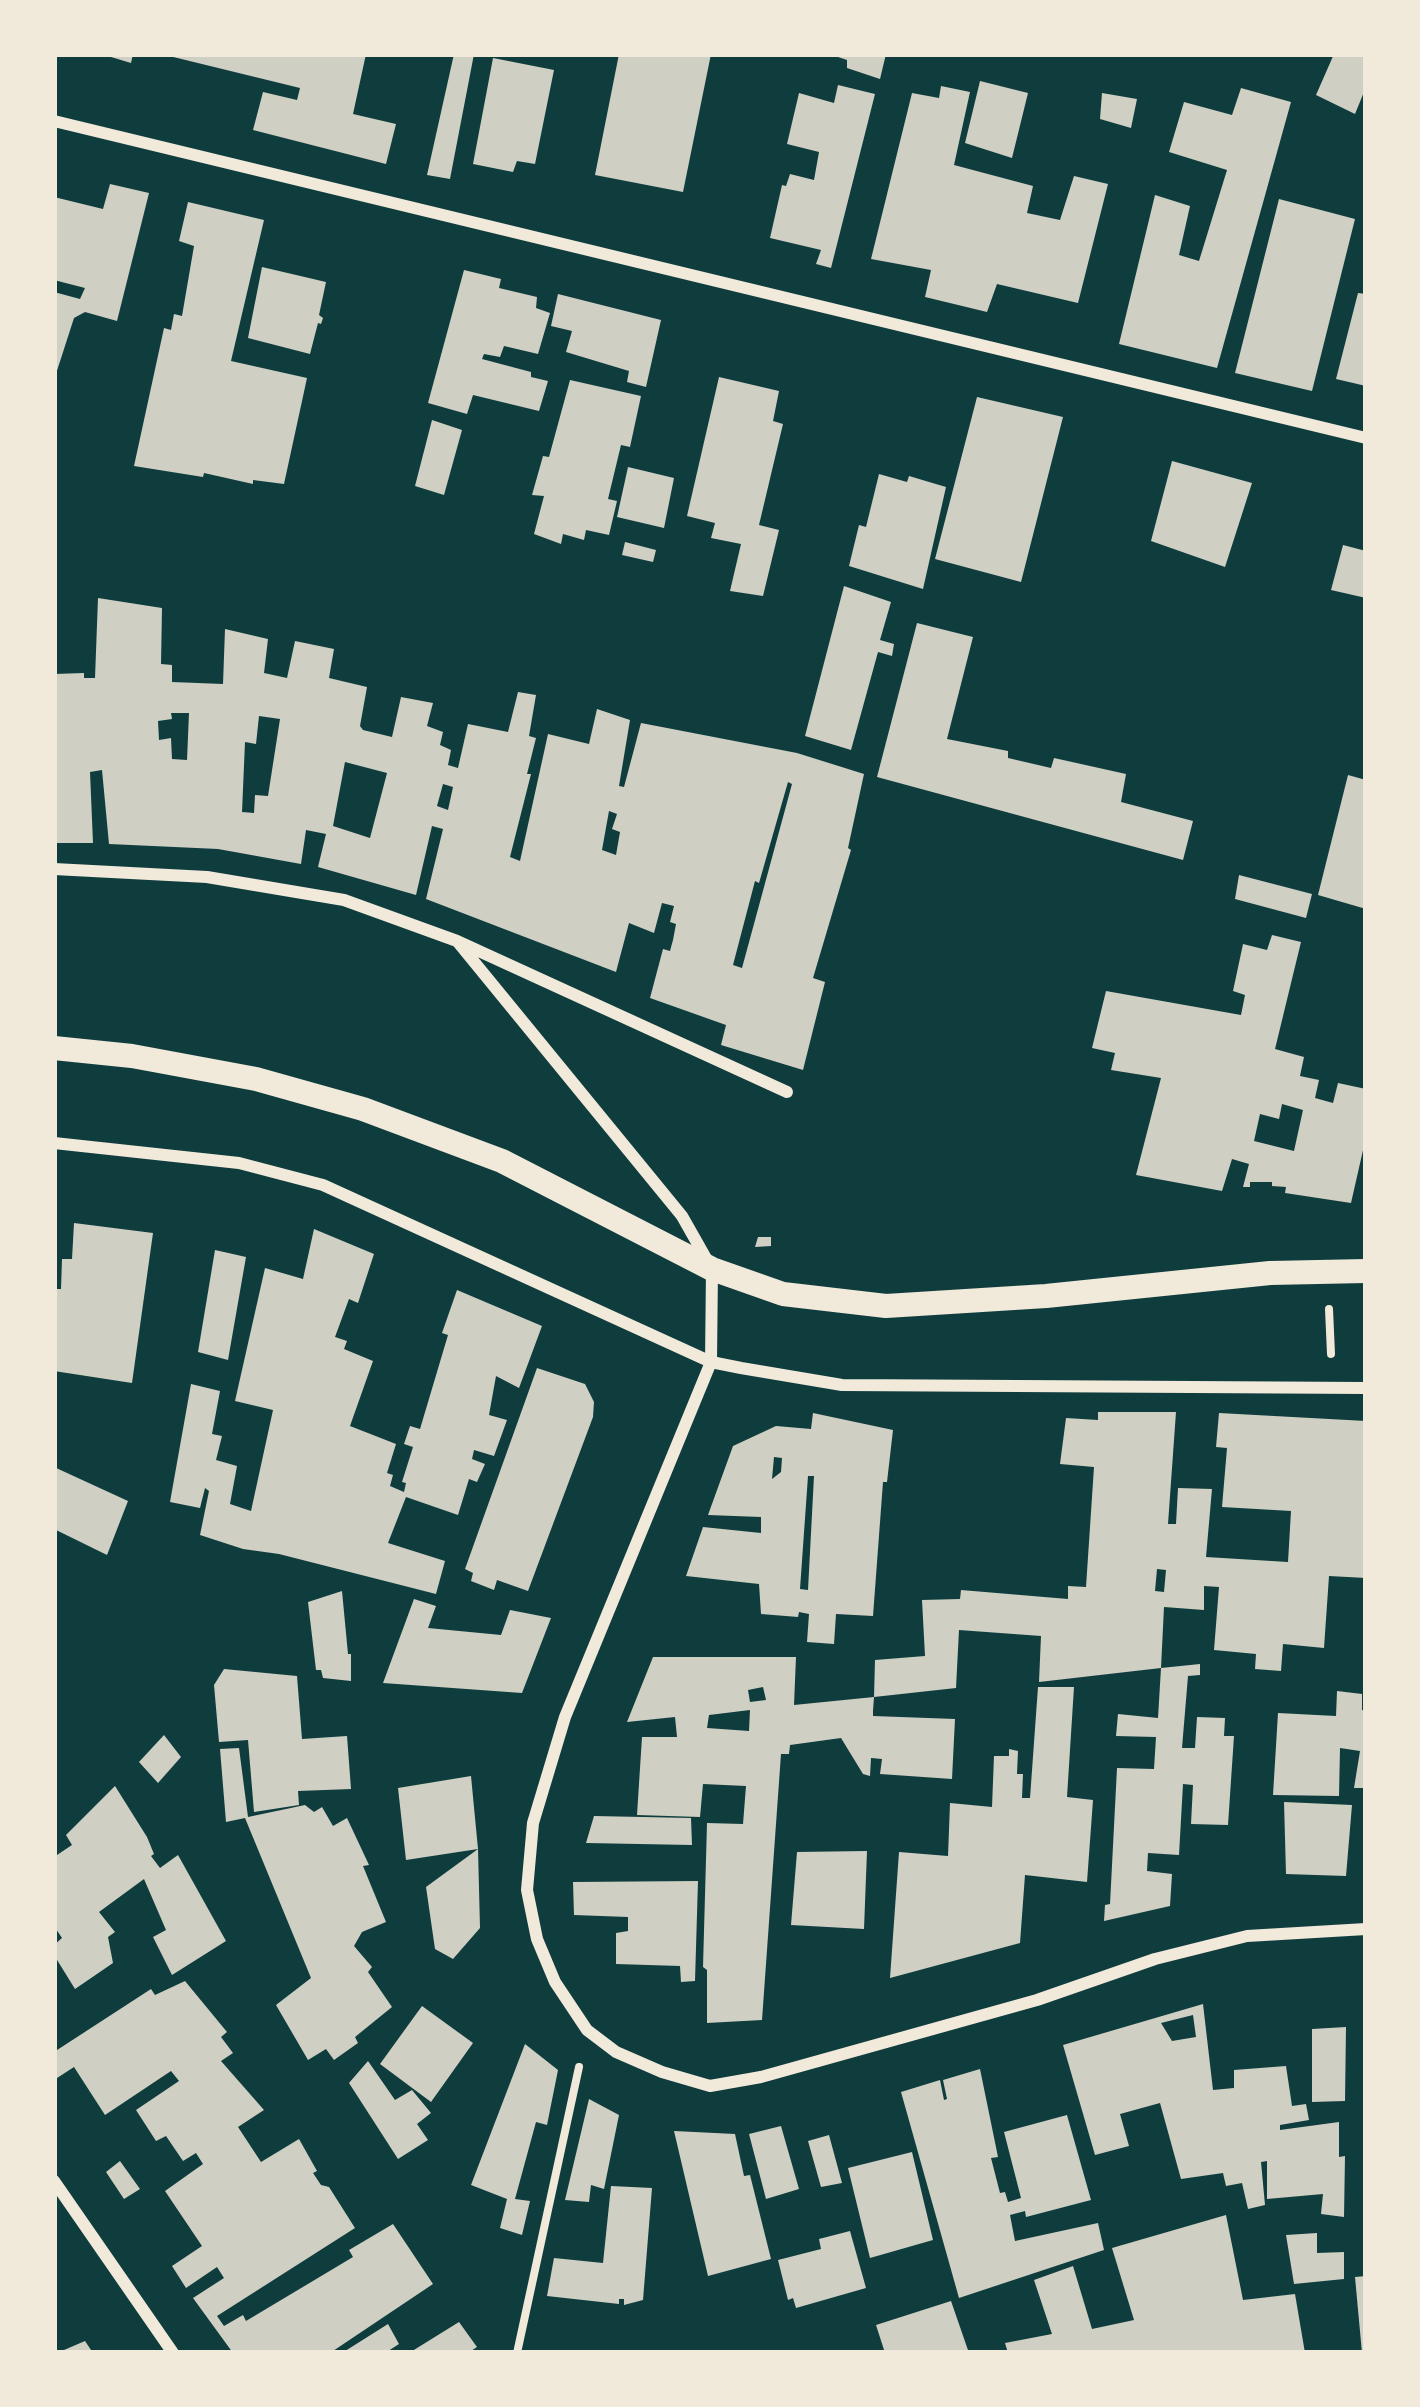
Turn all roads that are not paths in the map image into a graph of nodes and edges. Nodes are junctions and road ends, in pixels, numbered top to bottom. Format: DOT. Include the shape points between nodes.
graph roads {
  1 [pos="54,121"];
  2 [pos="1366,438"];
  3 [pos="54,869"];
  4 [pos="457,941"];
  5 [pos="54,1048"];
  6 [pos="787,1092"];
  7 [pos="54,1143"];
  8 [pos="712,1269"];
  9 [pos="1366,1271"];
  10 [pos="711,1362"];
  11 [pos="1366,1388"];
  12 [pos="1366,1929"];
  13 [pos="54,2180"];
  14 [pos="173,2353"];
  1 -- 2 [label="street"];
  3 -- 4 [label="street" via="207,877 344,900"];
  4 -- 6 [label="street"];
  4 -- 8 [label="street" via="682,1216"];
  5 -- 8 [label="main road" via="256,1079 363,1109 502,1161"];
  7 -- 10 [label="street" via="239,1163 323,1184"];
  8 -- 9 [label="main road" via="783,1294 886,1306"];
  8 -- 10 [label="street"];
  10 -- 11 [label="street" via="842,1385"];
  10 -- 12 [label="street" via="565,1717 533,1823 527,1890 537,1939 587,2030 616,2053 710,2086 1246,1936"];
  13 -- 14 [label="street"];
}
